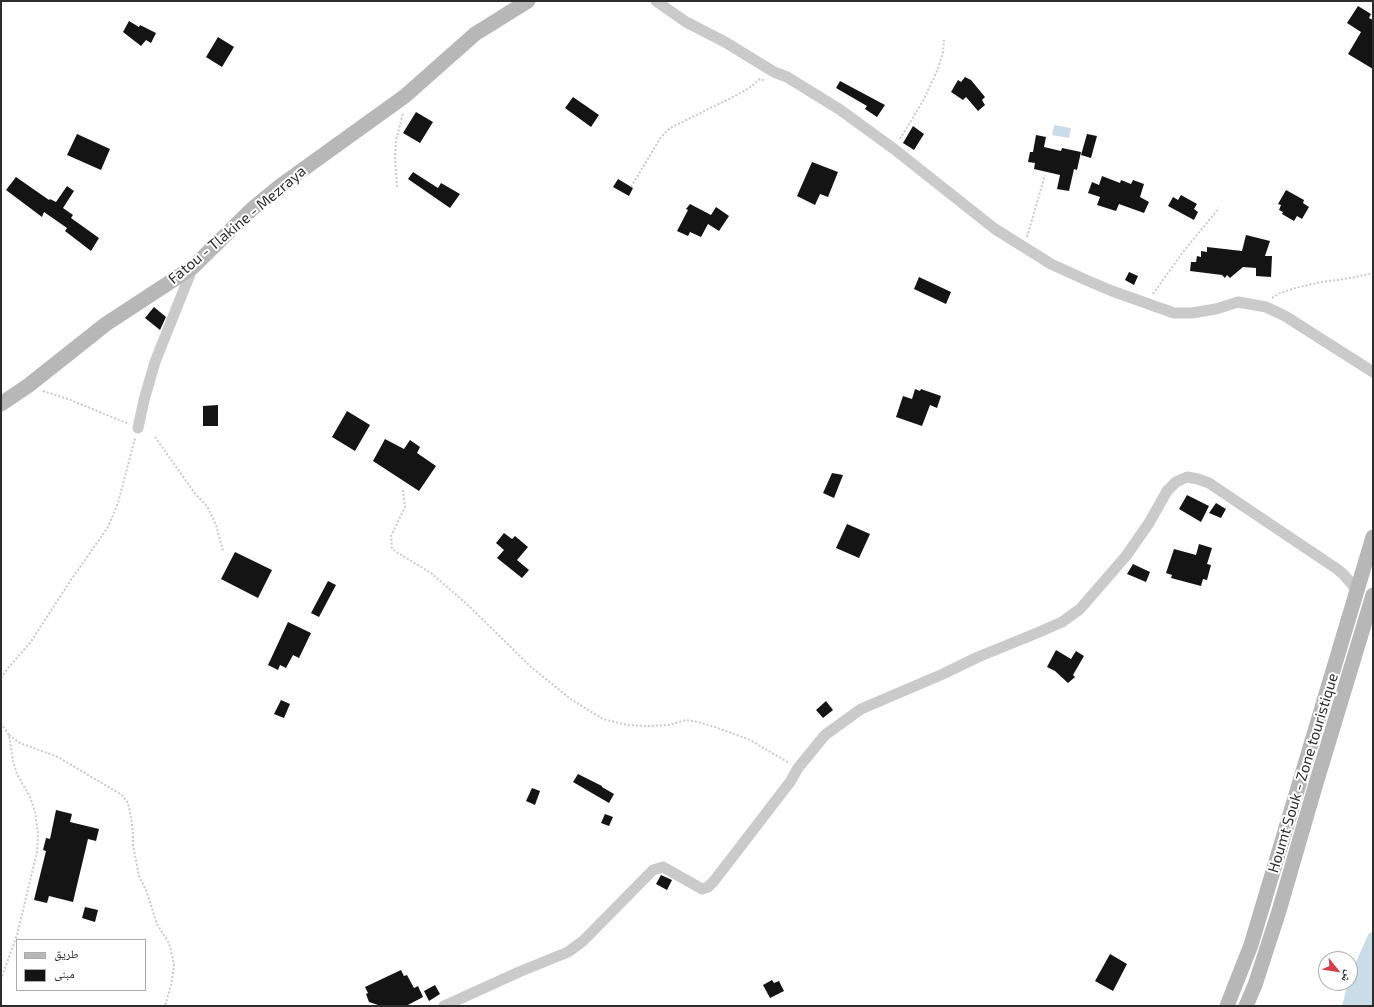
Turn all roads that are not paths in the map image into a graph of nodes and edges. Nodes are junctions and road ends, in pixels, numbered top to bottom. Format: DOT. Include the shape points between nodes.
graph roads {
  1 [pos="528,1"];
  2 [pos="656,1"];
  3 [pos="193,267"];
  4 [pos="1373,372"];
  5 [pos="1,404"];
  6 [pos="138,428"];
  7 [pos="1373,537"];
  8 [pos="1358,591"];
  9 [pos="1373,596"];
  10 [pos="444,1006"];
  11 [pos="1227,1006"];
  12 [pos="1246,1006"];
  1 -- 3 [label="main road, Fatou - Tlakine - Mezraya" via="475,34 405,96 263,200"];
  2 -- 4 [label="street" via="686,22 787,77 839,109 995,229 1051,264 1086,280 1174,312 1192,313 1238,302 1266,306"];
  3 -- 5 [label="main road, Fatou - Tlakine - Mezraya" via="106,324"];
  3 -- 6 [label="street" via="155,362"];
  7 -- 8 [label="main road, Houmt Souk - Zone touristique"];
  8 -- 9 [label="main road"];
  8 -- 10 [label="street" via="1337,569 1209,483 1187,478 1176,482 1167,491 1126,556 1080,609 1062,622 861,709 826,735 708,887 702,889 663,867 652,870 583,941 568,952"];
  8 -- 11 [label="main road, Houmt Souk - Zone touristique" via="1251,946"];
  9 -- 12 [label="main road" via="1279,911"];
}
